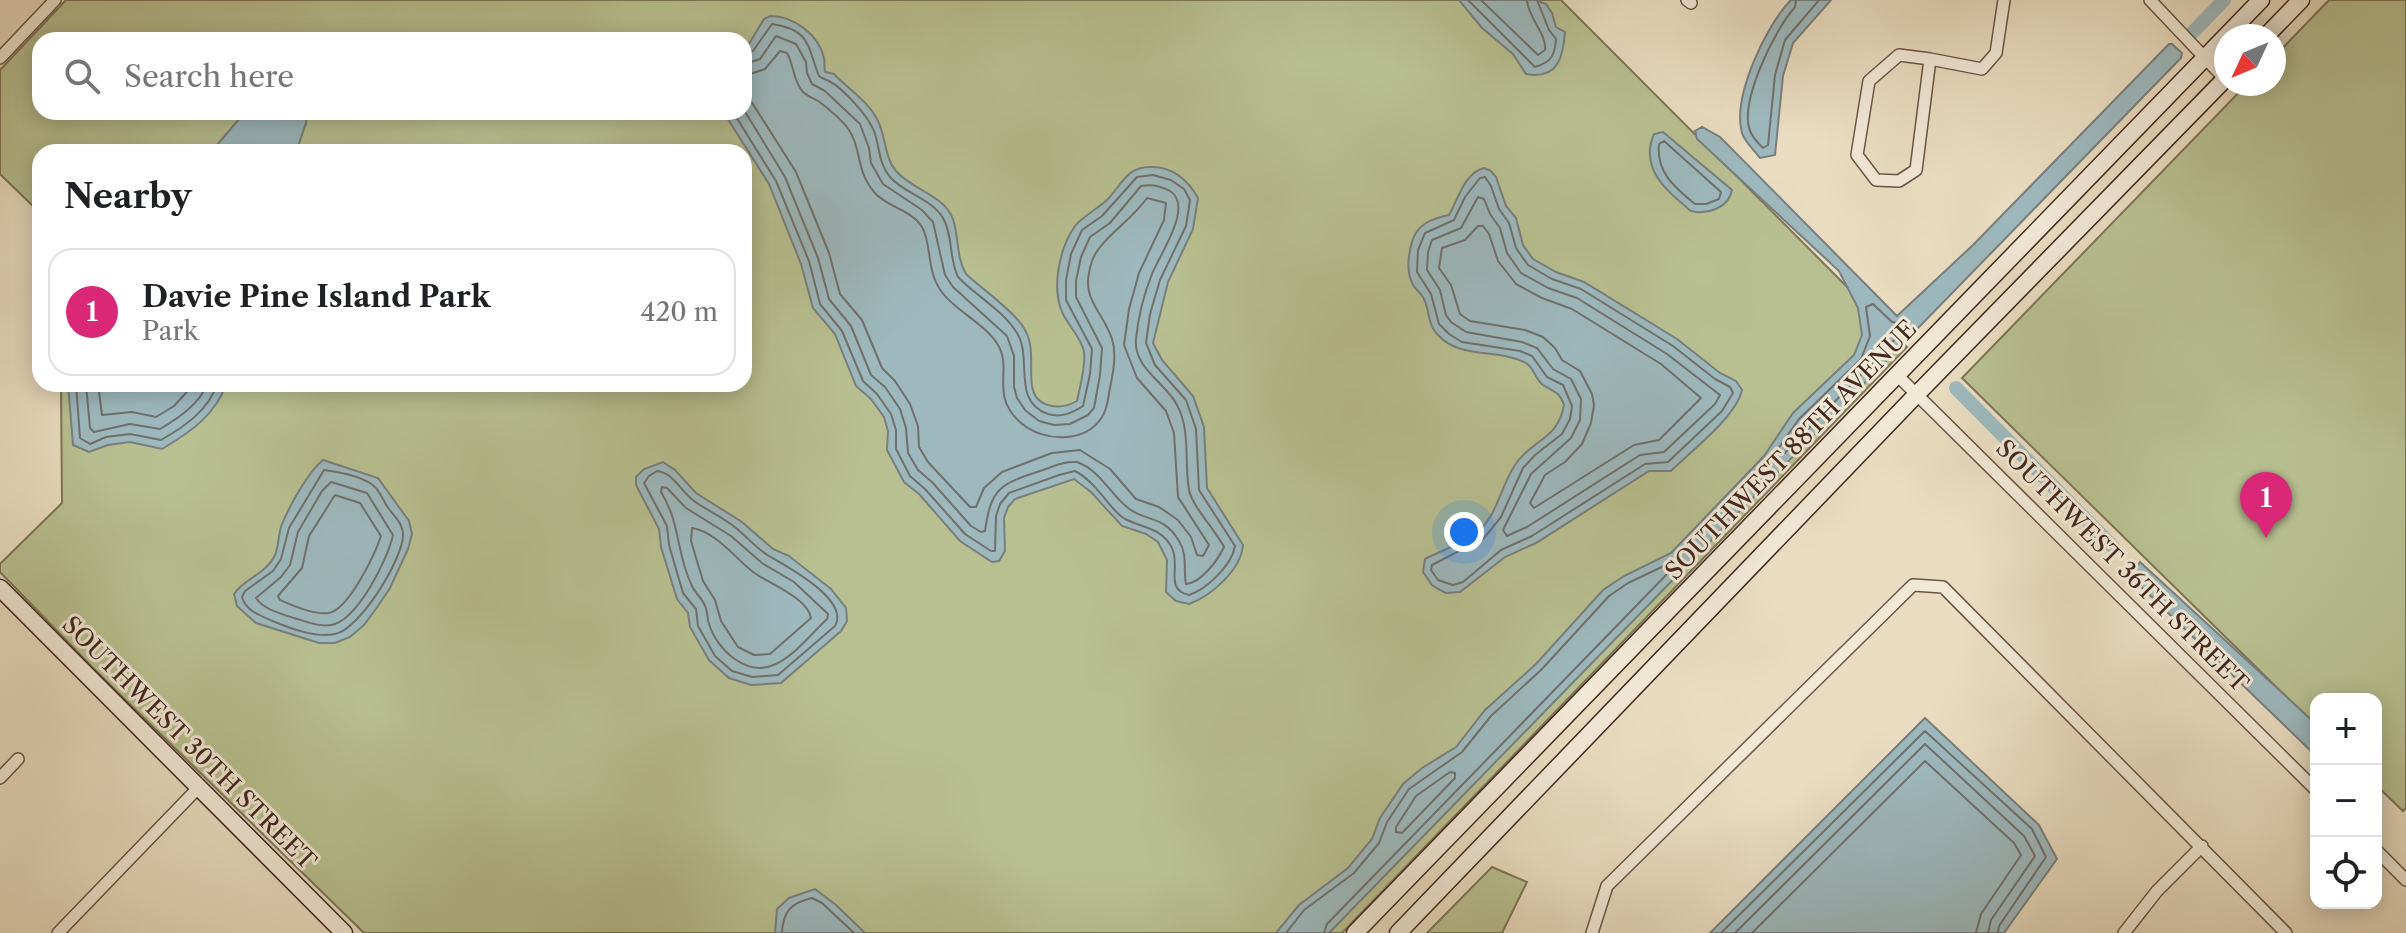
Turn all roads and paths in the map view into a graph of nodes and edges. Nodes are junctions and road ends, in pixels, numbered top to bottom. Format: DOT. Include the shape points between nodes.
graph roads {
  1 [pos="55,0"];
  2 [pos="2004,0"];
  3 [pos="2150,0"];
  4 [pos="2261,0"];
  5 [pos="2301,0"];
  6 [pos="2278,24"];
  7 [pos="2203,57"];
  8 [pos="0,58"];
  9 [pos="1930,59"];
  10 [pos="2214,68"];
  11 [pos="2214,89"];
  12 [pos="1896,374"];
  13 [pos="1917,394"];
  14 [pos="0,588"];
  15 [pos="18,759"];
  16 [pos="0,778"];
  17 [pos="2310,784"];
  18 [pos="199,787"];
  19 [pos="2202,846"];
  20 [pos="2382,856"];
  21 [pos="2406,880"];
  22 [pos="58,933"];
  23 [pos="344,933"];
  24 [pos="1355,933"];
  25 [pos="1398,933"];
  26 [pos="1592,933"];
  27 [pos="2124,933"];
  28 [pos="2286,933"];
  1 -- 8 [label="street"];
  2 -- 9 [label="street" via="1996,53 1982,69"];
  3 -- 7 [label="street"];
  4 -- 7 [label="main road, SOUTHWEST 88TH AVENUE"];
  5 -- 6 [label="main road"];
  7 -- 10 [label="street"];
  7 -- 12 [label="main road, SOUTHWEST 88TH AVENUE"];
  9 -- 9 [label="street" via="1899,55 1869,81 1857,155 1876,180 1899,181 1916,170"];
  11 -- 13 [label="main road"];
  12 -- 13 [label="street, SOUTHWEST 36TH STREET"];
  12 -- 24 [label="main road, SOUTHWEST 88TH AVENUE"];
  13 -- 17 [label="street, SOUTHWEST 36TH STREET"];
  13 -- 25 [label="main road"];
  14 -- 18 [label="main road, SOUTHWEST 30TH STREET"];
  15 -- 16 [label="street"];
  18 -- 22 [label="street"];
  18 -- 23 [label="main road, SOUTHWEST 30TH STREET"];
  19 -- 26 [label="street" via="1943,587 1913,585 1607,886"];
  19 -- 27 [label="street"];
  19 -- 28 [label="street"];
  20 -- 21 [label="street"];
}
